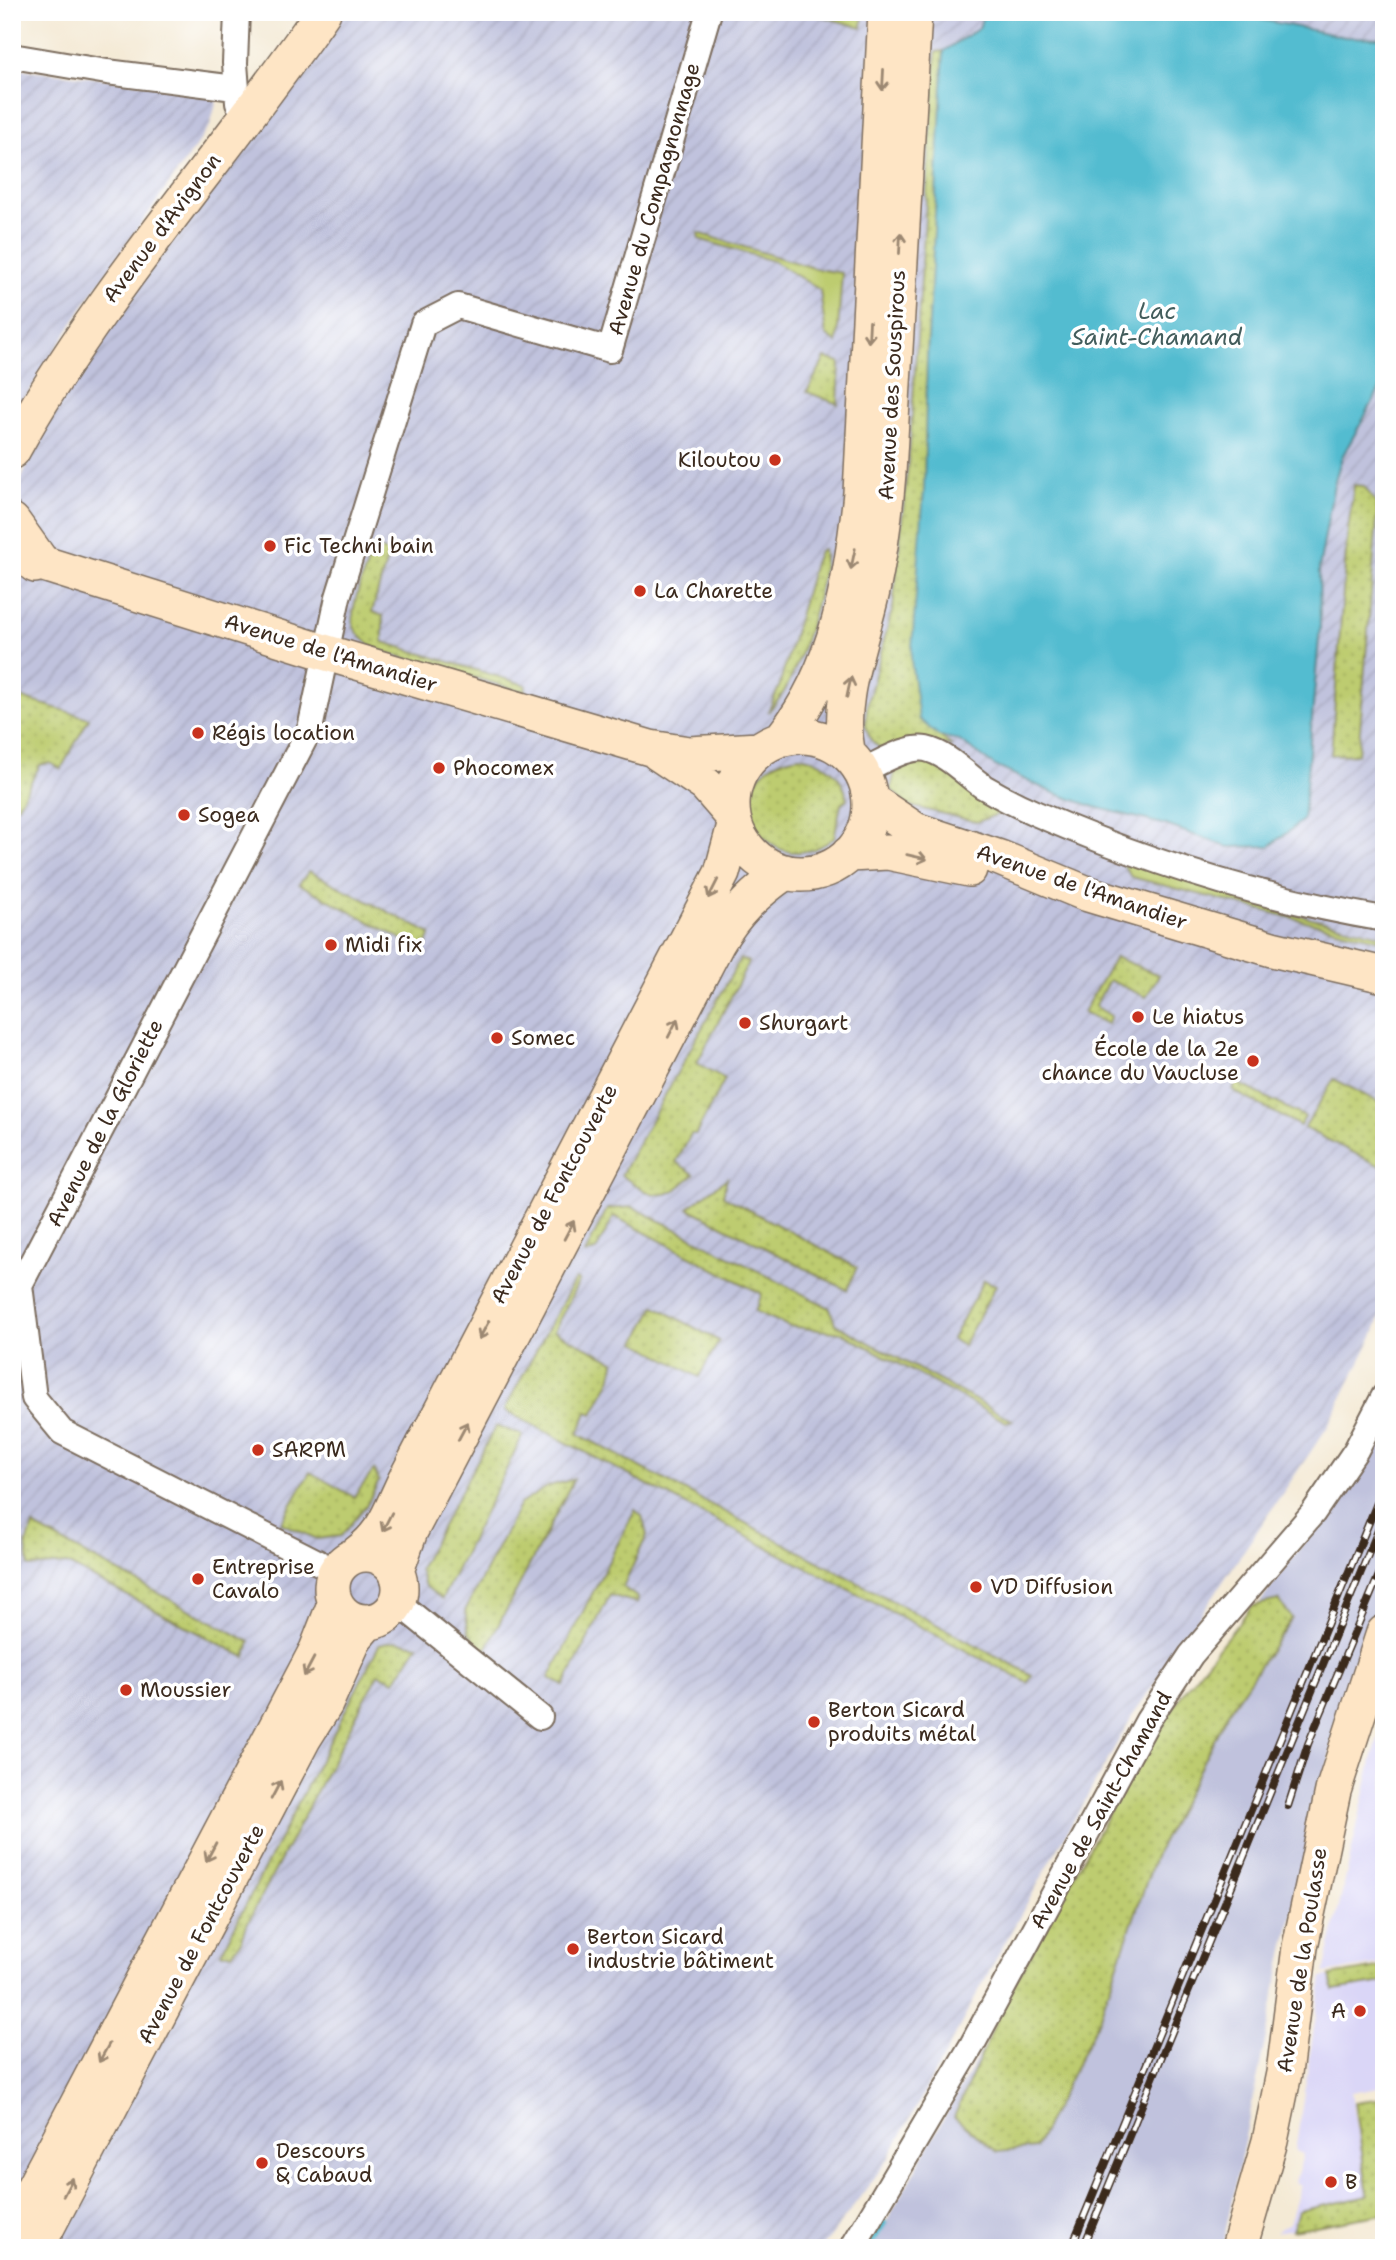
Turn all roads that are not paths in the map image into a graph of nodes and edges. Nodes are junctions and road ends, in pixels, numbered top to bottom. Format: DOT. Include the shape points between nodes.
graph roads {
  1 [pos="237,12"];
  2 [pos="323,12"];
  3 [pos="709,12"];
  4 [pos="886,12"];
  5 [pos="914,12"];
  6 [pos="12,56"];
  7 [pos="235,88"];
  8 [pos="241,125"];
  9 [pos="12,451"];
  10 [pos="12,521"];
  11 [pos="22,563"];
  12 [pos="327,653"];
  13 [pos="771,744"];
  14 [pos="650,748"];
  15 [pos="860,775"];
  16 [pos="733,820"];
  17 [pos="849,855"];
  18 [pos="785,872"];
  19 [pos="1085,893"];
  20 [pos="1384,919"];
  21 [pos="1384,975"];
  22 [pos="1384,1396"];
  23 [pos="343,1576"];
  24 [pos="397,1586"];
  25 [pos="368,1622"];
  26 [pos="1384,1633"];
  27 [pos="540,1717"];
  28 [pos="12,2229"];
  29 [pos="36,2248"];
  30 [pos="852,2248"];
  31 [pos="1239,2248"];
  1 -- 7 [label="street"];
  2 -- 8 [label="main road, Avenue d'Avignon"];
  3 -- 12 [label="street, Avenue du Compagnonnage" via="610,350 458,306 423,324 338,597"];
  4 -- 13 [label="main road, Avenue des Souspirous, one-way" via="855,546 821,677 811,699"];
  15 -- 5 [label="main road, Avenue des Souspirous, one-way" via="844,736 847,694 883,538"];
  6 -- 7 [label="street"];
  7 -- 8 [label="street"];
  8 -- 9 [label="main road, Avenue d'Avignon" via="91,323"];
  10 -- 11 [label="main road"];
  11 -- 12 [label="main road, Avenue de l'Amandier"];
  12 -- 14 [label="main road, Avenue de l'Amandier"];
  12 -- 23 [label="street, Avenue de la Gloriette" via="310,729 20,1285 34,1398 62,1432"];
  13 -- 14 [label="main road, Avenue de l'Amandier" via="689,754"];
  13 -- 15 [label="main road" via="807,736 829,741"];
  13 -- 16 [label="main road" via="736,779"];
  14 -- 16 [label="main road, Avenue de l'Amandier" via="706,785"];
  15 -- 17 [label="main road" via="868,820"];
  15 -- 19 [label="main road, Avenue de l'Amandier" via="915,830"];
  15 -- 20 [label="street" via="912,749 926,749 1036,814 1173,866 1322,909"];
  16 -- 18 [label="main road" via="754,856"];
  16 -- 23 [label="main road, Avenue de Fontcouverte, one-way" via="722,873 388,1521"];
  17 -- 18 [label="main road" via="818,872"];
  17 -- 19 [label="main road, one-way" via="908,855"];
  24 -- 18 [label="main road, Avenue de Fontcouverte, one-way" via="410,1531 717,943 734,915"];
  19 -- 21 [label="main road, Avenue de l'Amandier" via="1272,949"];
  22 -- 30 [label="street, Avenue de Saint-Chamand" via="1356,1450 1313,1513 1191,1655 1147,1720 972,2045"];
  23 -- 24 [label="main road" via="380,1556"];
  23 -- 25 [label="main road" via="349,1618"];
  23 -- 28 [label="main road, Avenue de Fontcouverte, one-way" via="317,1650"];
  24 -- 25 [label="main road" via="386,1616"];
  24 -- 27 [label="street"];
  29 -- 25 [label="main road, Avenue de Fontcouverte, one-way" via="325,1704 355,1637"];
  26 -- 31 [label="main road, Avenue de la Poulasse" via="1333,1791 1300,1947 1284,2073"];
}
